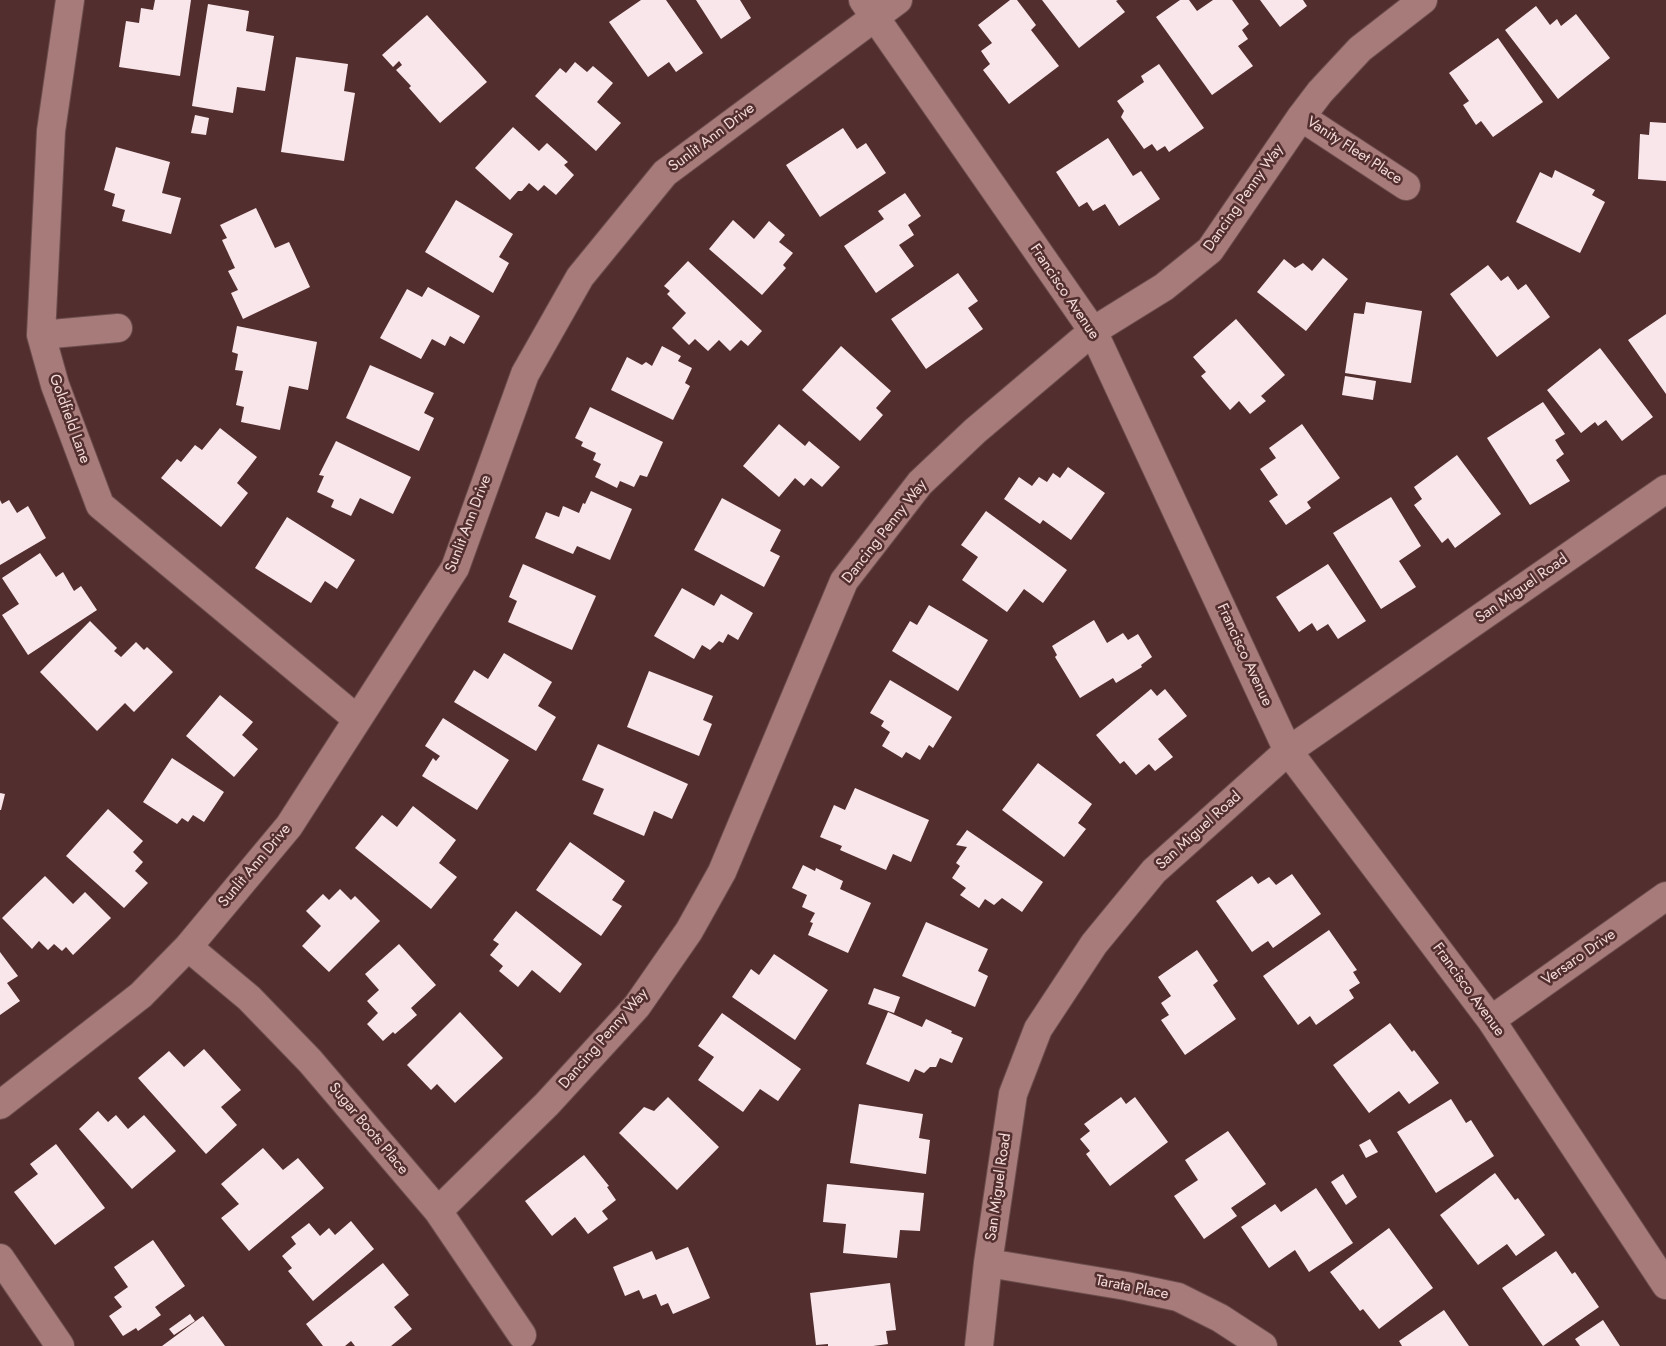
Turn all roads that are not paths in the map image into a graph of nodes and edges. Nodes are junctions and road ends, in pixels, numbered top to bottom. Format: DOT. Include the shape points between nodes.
graph roads {
  1 [pos="70,0"];
  2 [pos="898,0"];
  3 [pos="1423,0"];
  4 [pos="869,8"];
  5 [pos="1301,117"];
  6 [pos="1406,186"];
  7 [pos="118,328"];
  8 [pos="1093,330"];
  9 [pos="41,335"];
  10 [pos="1666,489"];
  11 [pos="357,719"];
  12 [pos="1288,751"];
  13 [pos="1666,896"];
  14 [pos="188,947"];
  15 [pos="1491,1020"];
  16 [pos="0,1105"];
  17 [pos="438,1211"];
  18 [pos="0,1258"];
  19 [pos="988,1263"];
  20 [pos="1666,1285"];
  21 [pos="522,1334"];
  22 [pos="60,1346"];
  23 [pos="978,1346"];
  24 [pos="1263,1346"];
  1 -- 9 [label="street, Goldfield Lane" via="51,131"];
  2 -- 4 [label="street, Sunlit Ann Drive"];
  3 -- 5 [label="street, Dancing Penny Way" via="1360,49"];
  4 -- 8 [label="street, Francisco Avenue"];
  4 -- 11 [label="street, Sunlit Ann Drive" via="665,172 580,277 525,374 455,568"];
  5 -- 6 [label="street, Vanity Fleet Place"];
  5 -- 8 [label="street, Dancing Penny Way" via="1210,250 1164,287"];
  7 -- 9 [label="street"];
  8 -- 12 [label="street, Francisco Avenue"];
  8 -- 17 [label="street, Dancing Penny Way" via="975,431 920,483 844,581 722,872 690,931 637,1006 546,1104"];
  9 -- 11 [label="street, Goldfield Lane" via="55,385 100,505"];
  10 -- 12 [label="street, San Miguel Road"];
  11 -- 14 [label="street, Sunlit Ann Drive" via="289,826"];
  12 -- 15 [label="street, Francisco Avenue"];
  12 -- 19 [label="street, San Miguel Road" via="1154,871 1094,944 1038,1029 1013,1094"];
  13 -- 15 [label="street, Versaro Drive"];
  14 -- 16 [label="street, Sunlit Ann Drive" via="141,995"];
  14 -- 17 [label="street, Sugar Boots Place" via="249,998 310,1061"];
  15 -- 20 [label="street, Francisco Avenue"];
  17 -- 21 [label="street, Sugar Boots Place"];
  18 -- 22 [label="street"];
  19 -- 23 [label="street, San Miguel Road"];
  19 -- 24 [label="street, Tarata Place" via="1178,1297 1220,1318"];
}
